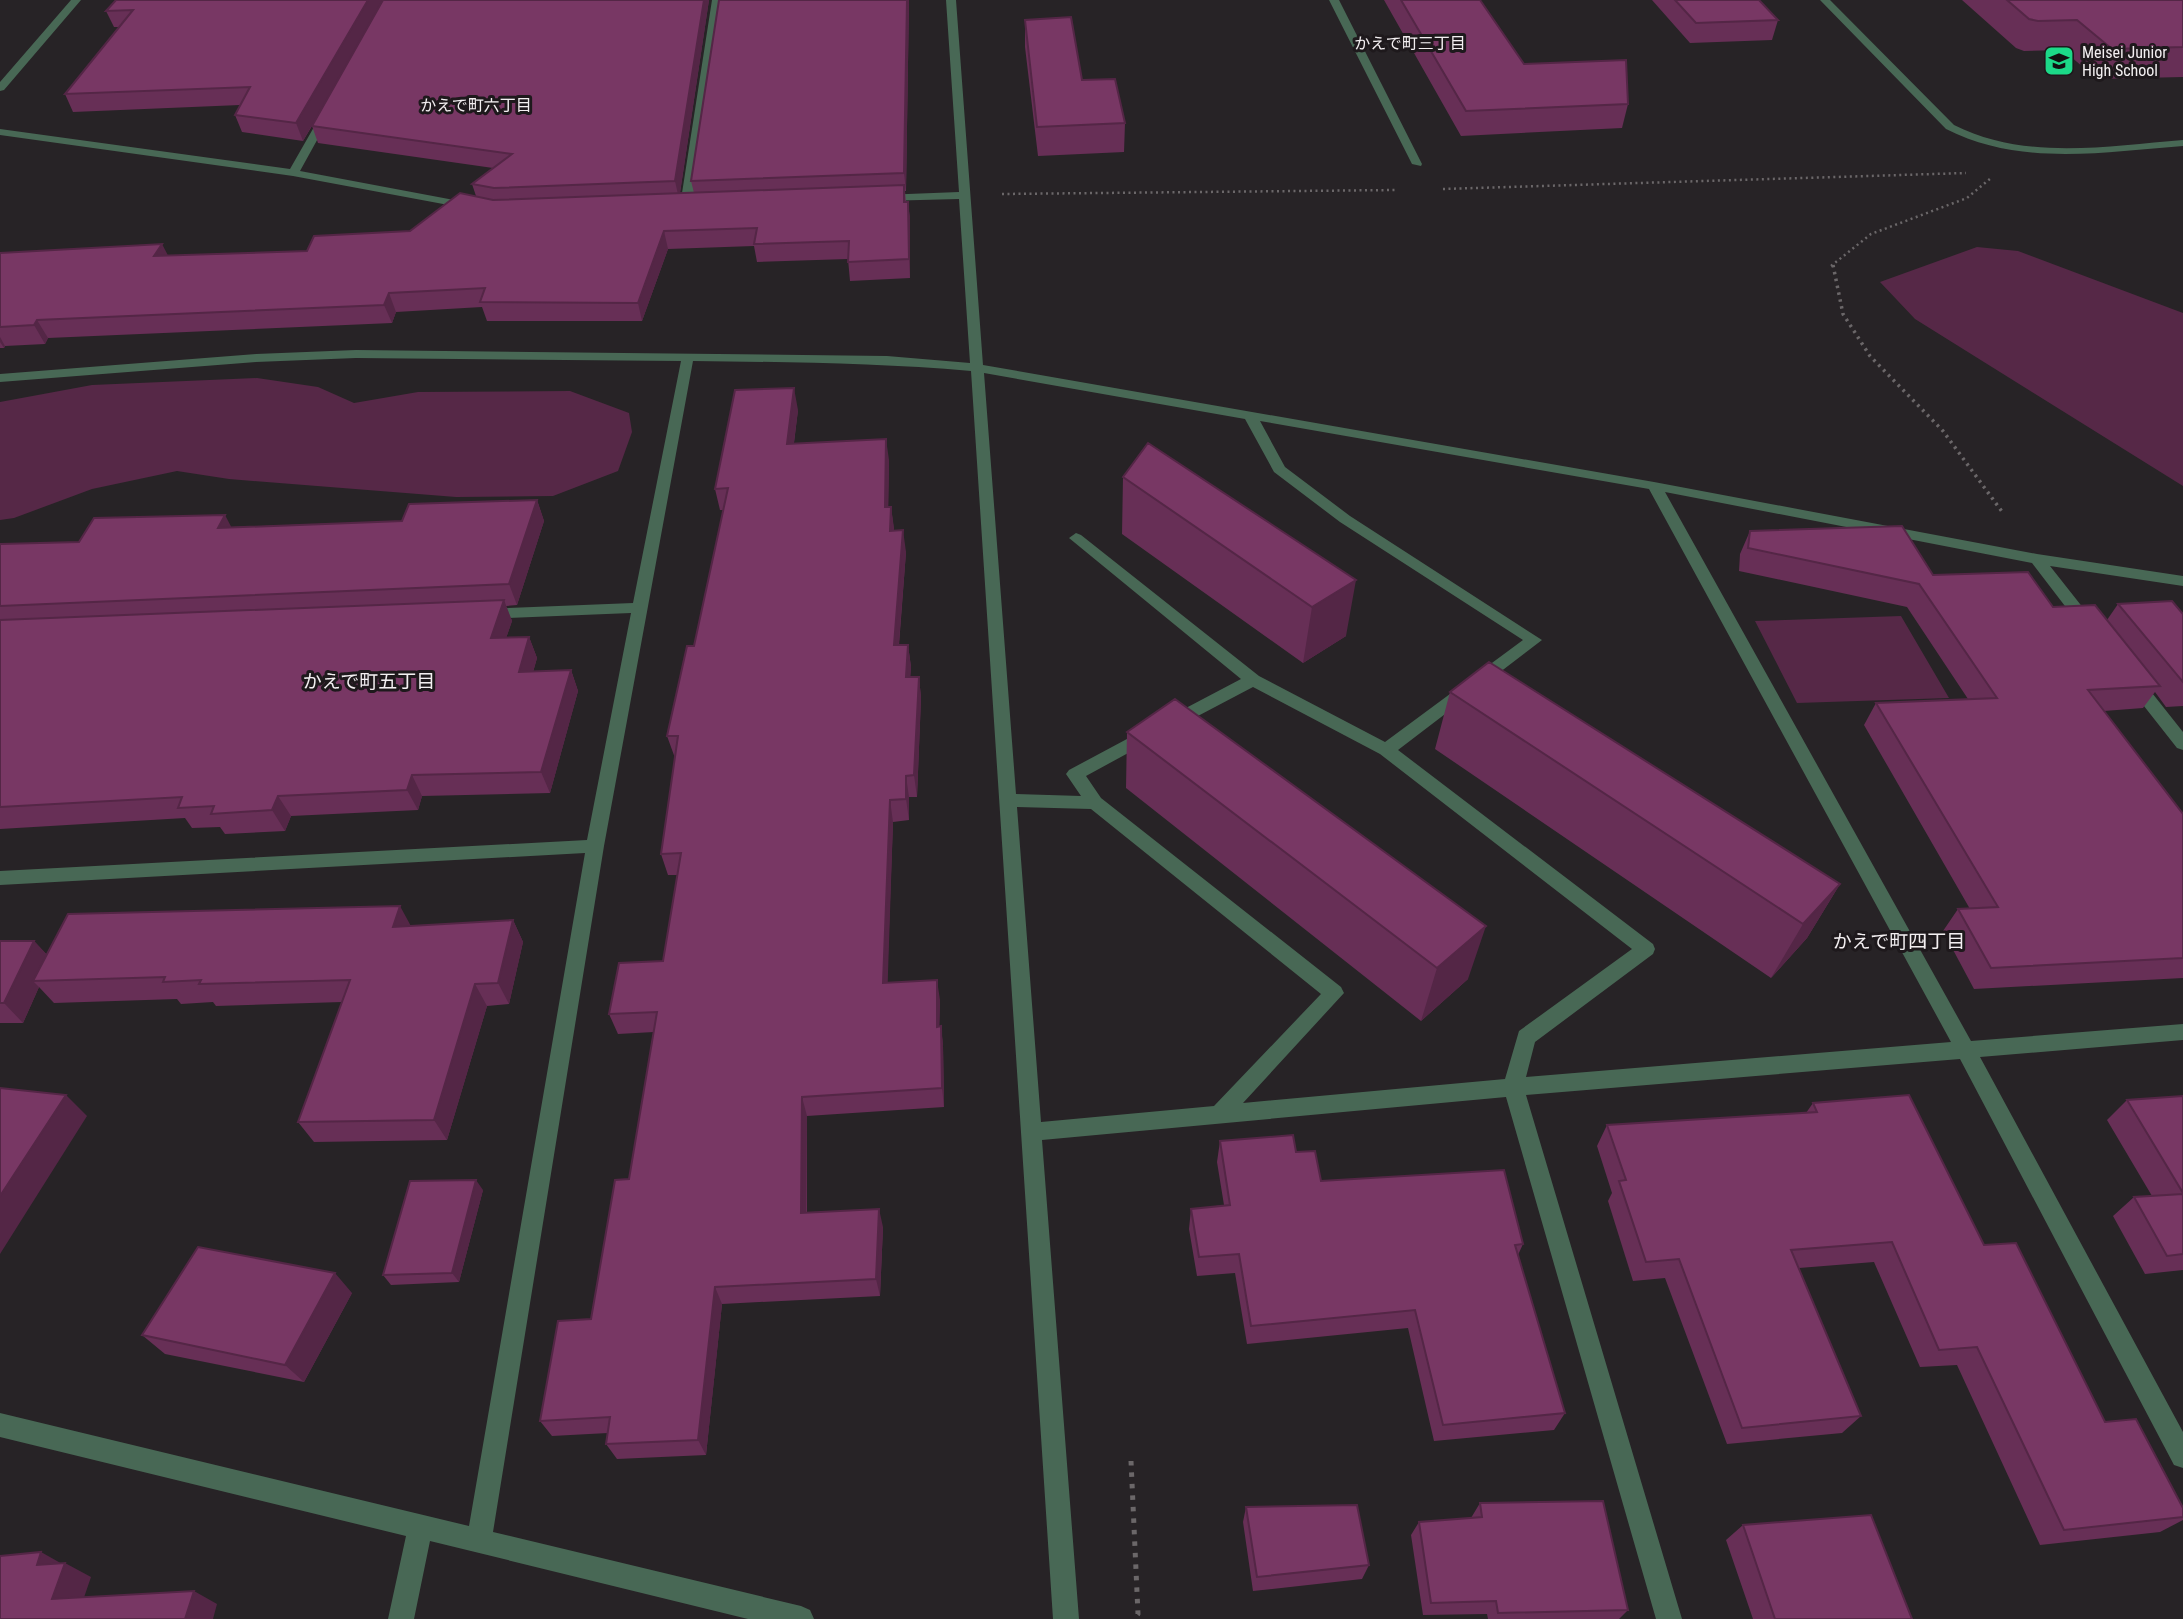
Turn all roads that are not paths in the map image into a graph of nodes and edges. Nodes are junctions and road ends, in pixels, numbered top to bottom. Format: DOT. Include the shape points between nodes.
graph roads {
  1 [pos="76,0"];
  2 [pos="717,0"];
  3 [pos="951,0"];
  4 [pos="1334,0"];
  5 [pos="1825,0"];
  6 [pos="0,88"];
  7 [pos="332,104"];
  8 [pos="0,132"];
  9 [pos="2183,143"];
  10 [pos="1417,164"];
  11 [pos="293,173"];
  12 [pos="966,195"];
  13 [pos="873,198"];
  14 [pos="686,206"];
  15 [pos="699,206"];
  16 [pos="672,207"];
  17 [pos="485,209"];
  18 [pos="688,356"];
  19 [pos="979,368"];
  20 [pos="0,378"];
  21 [pos="1251,417"];
  22 [pos="1654,486"];
  23 [pos="1076,538"];
  24 [pos="2037,559"];
  25 [pos="2183,581"];
  26 [pos="640,608"];
  27 [pos="473,615"];
  28 [pos="2097,635"];
  29 [pos="2123,668"];
  30 [pos="1254,680"];
  31 [pos="2183,744"];
  32 [pos="1386,750"];
  33 [pos="1009,800"];
  34 [pos="1095,803"];
  35 [pos="595,846"];
  36 [pos="0,878"];
  37 [pos="2183,1032"];
  38 [pos="1965,1049"];
  39 [pos="1513,1087"];
  40 [pos="1220,1114"];
  41 [pos="1033,1132"];
  42 [pos="0,1425"];
  43 [pos="2183,1456"];
  44 [pos="420,1528"];
  45 [pos="479,1542"];
  46 [pos="401,1619"];
  47 [pos="801,1619"];
  48 [pos="1066,1619"];
  49 [pos="1669,1619"];
  1 -- 6 [label="street"];
  2 -- 14 [label="street"];
  3 -- 12 [label="street"];
  4 -- 10 [label="street"];
  5 -- 9 [label="street" via="1950,127 1969,140 2046,152"];
  7 -- 11 [label="street"];
  8 -- 11 [label="street"];
  11 -- 17 [label="street"];
  12 -- 13 [label="street"];
  12 -- 19 [label="street"];
  14 -- 15 [label="street"];
  14 -- 16 [label="street"];
  18 -- 19 [label="street" via="887,360"];
  18 -- 20 [label="street" via="344,355"];
  18 -- 26 [label="street"];
  19 -- 21 [label="street"];
  19 -- 33 [label="street"];
  21 -- 22 [label="street"];
  21 -- 32 [label="street" via="1279,469 1345,519 1534,640"];
  22 -- 24 [label="street"];
  22 -- 38 [label="street"];
  23 -- 30 [label="street"];
  24 -- 25 [label="street"];
  24 -- 28 [label="street"];
  26 -- 27 [label="street"];
  26 -- 35 [label="street"];
  29 -- 31 [label="street"];
  30 -- 32 [label="street"];
  30 -- 34 [label="street" via="1075,774"];
  32 -- 39 [label="street" via="1646,949 1526,1037"];
  33 -- 34 [label="street"];
  33 -- 41 [label="street"];
  34 -- 40 [label="street" via="1334,993"];
  35 -- 36 [label="street"];
  35 -- 45 [label="street"];
  37 -- 38 [label="street"];
  38 -- 39 [label="street"];
  38 -- 43 [label="street"];
  39 -- 40 [label="street"];
  39 -- 49 [label="street"];
  40 -- 41 [label="street"];
  41 -- 48 [label="street"];
  42 -- 44 [label="street"];
  44 -- 45 [label="street"];
  44 -- 46 [label="street"];
  45 -- 47 [label="street"];
}
